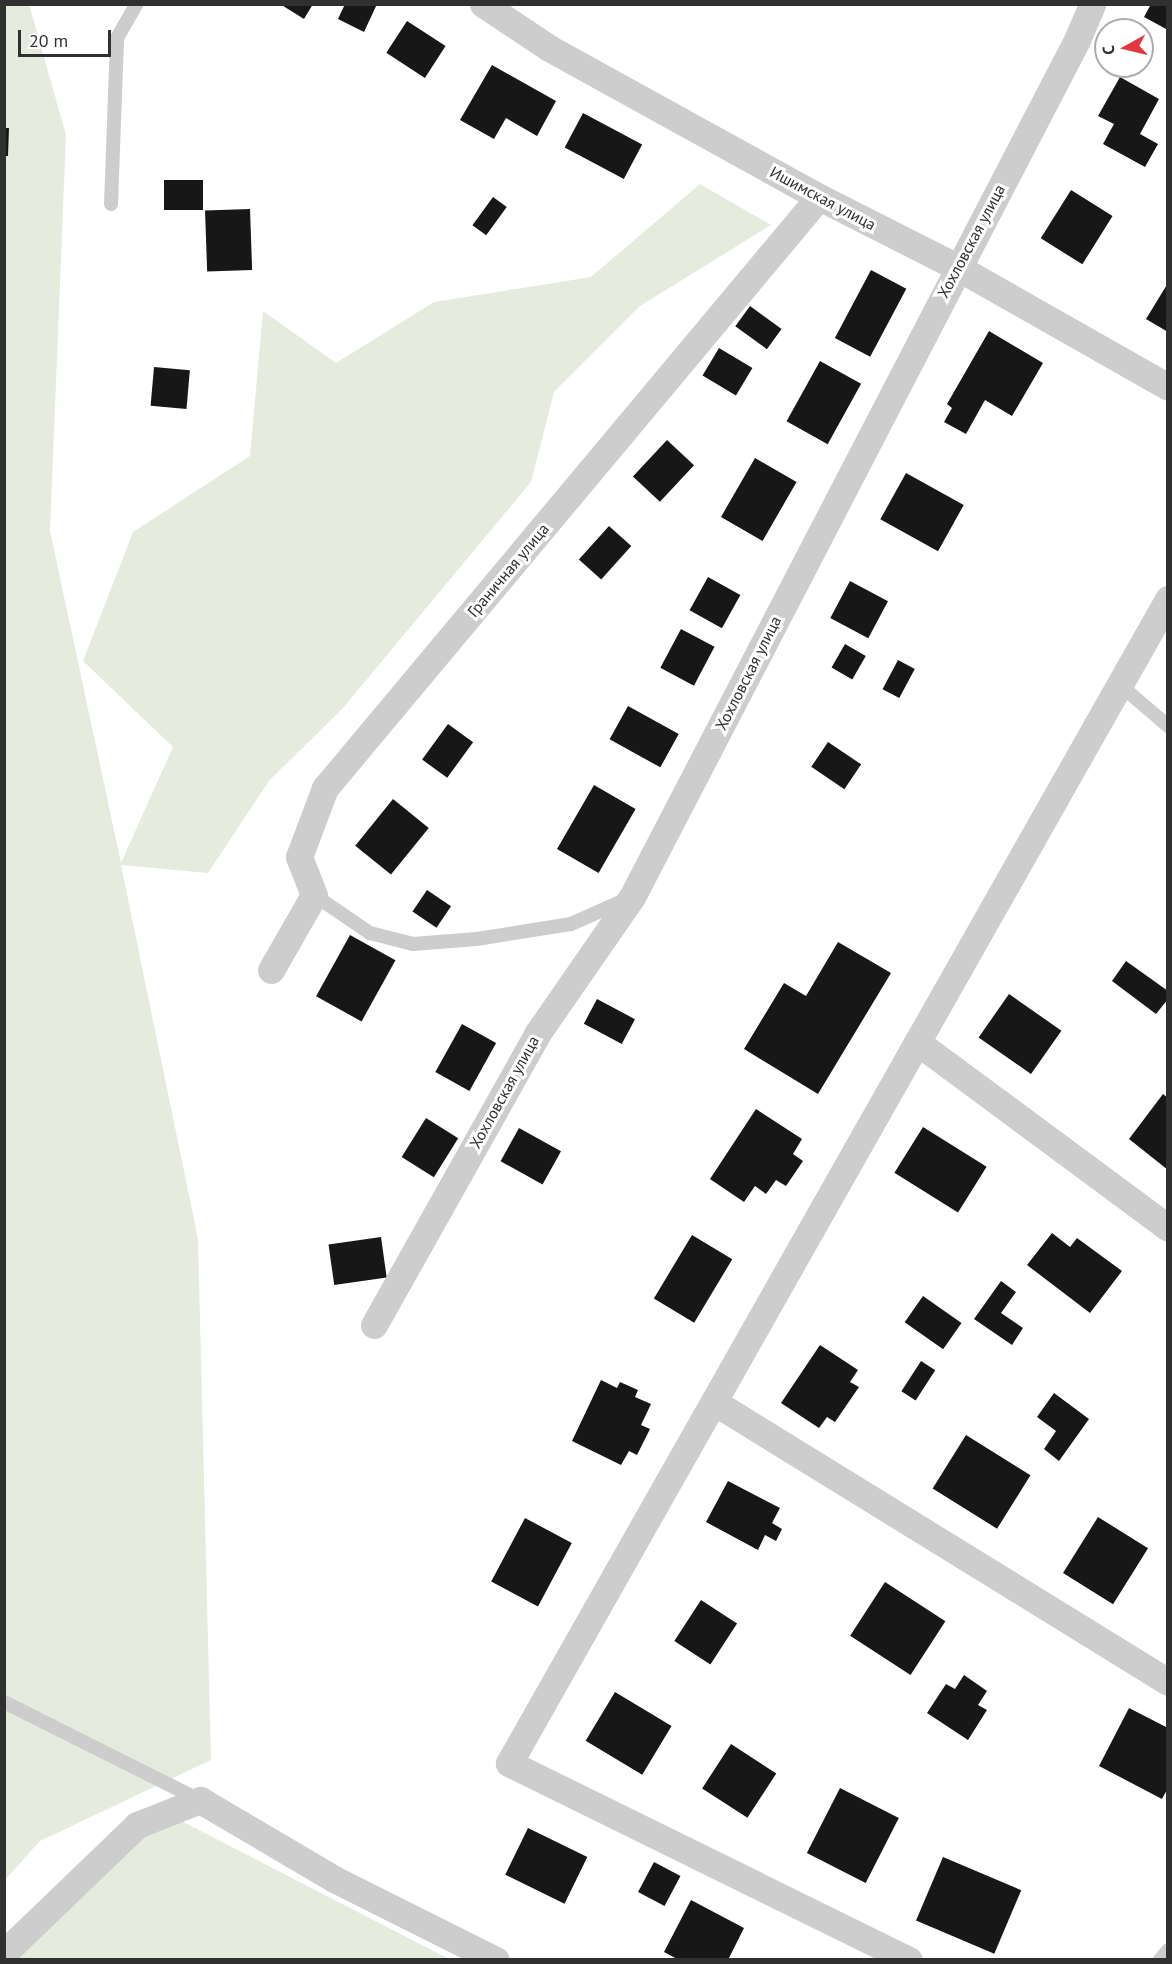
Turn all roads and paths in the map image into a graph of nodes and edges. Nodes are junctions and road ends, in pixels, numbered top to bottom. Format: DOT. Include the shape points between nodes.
graph roads {
  1 [pos="137,4"];
  2 [pos="483,4"];
  3 [pos="1092,4"];
  4 [pos="819,197"];
  5 [pos="111,204"];
  6 [pos="957,267"];
  7 [pos="1167,387"];
  8 [pos="1167,599"];
  9 [pos="1119,684"];
  10 [pos="1167,726"];
  11 [pos="314,895"];
  12 [pos="632,897"];
  13 [pos="271,970"];
  14 [pos="917,1042"];
  15 [pos="1167,1228"];
  16 [pos="374,1325"];
  17 [pos="714,1402"];
  18 [pos="1167,1682"];
  19 [pos="4,1702"];
  20 [pos="200,1800"];
  21 [pos="1167,1950"];
  22 [pos="5,1956"];
  23 [pos="496,1959"];
  24 [pos="909,1959"];
  25 [pos="1160,1959"];
  1 -- 5 [label="lane" via="117,38"];
  2 -- 4 [label="street, Ишимская улица" via="549,48"];
  3 -- 6 [label="street, Хохловская улица" via="1077,40"];
  4 -- 6 [label="street, Ишимская улица"];
  4 -- 11 [label="street, Граничная улица" via="326,788 299,857"];
  6 -- 7 [label="street, Ишимская улица"];
  6 -- 12 [label="street, Хохловская улица"];
  8 -- 9 [label="street"];
  9 -- 10 [label="lane"];
  9 -- 14 [label="street"];
  11 -- 12 [label="lane" via="369,933 412,944 477,939 571,924"];
  11 -- 13 [label="street"];
  12 -- 16 [label="street, Хохловская улица" via="537,1034"];
  14 -- 15 [label="street"];
  14 -- 17 [label="street"];
  17 -- 18 [label="street"];
  17 -- 24 [label="street" via="509,1763"];
  19 -- 20 [label="lane"];
  20 -- 22 [label="street" via="137,1825"];
  20 -- 23 [label="street" via="334,1879"];
  21 -- 25 [label="lane"];
}
